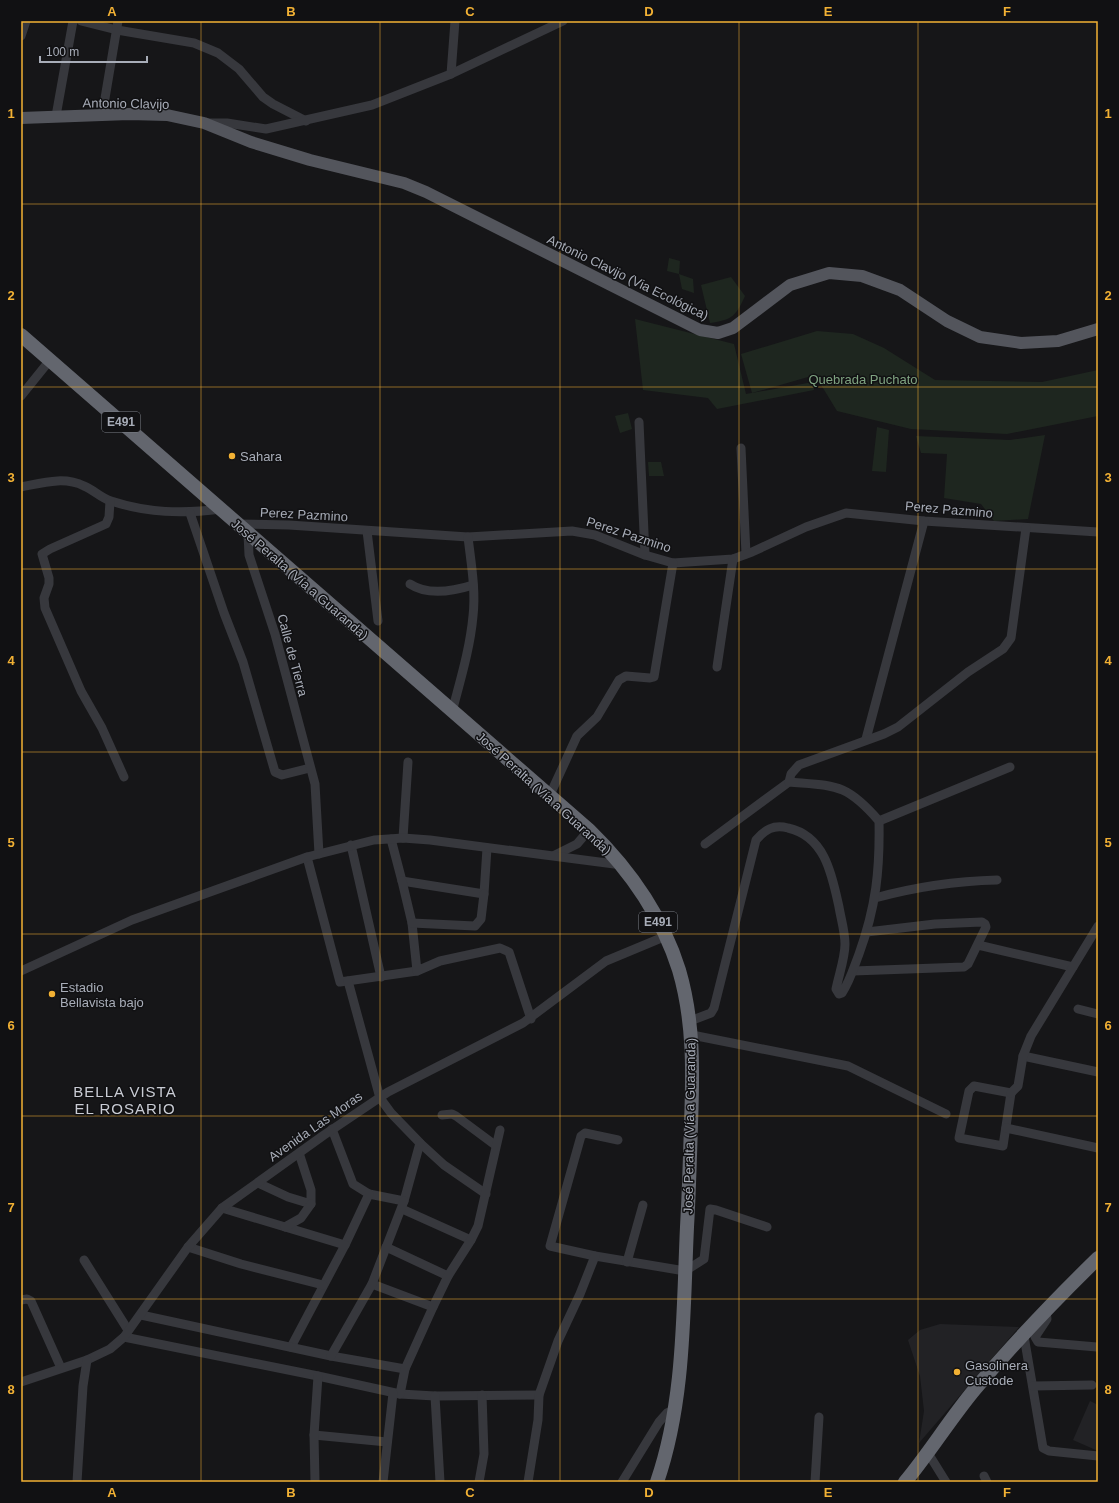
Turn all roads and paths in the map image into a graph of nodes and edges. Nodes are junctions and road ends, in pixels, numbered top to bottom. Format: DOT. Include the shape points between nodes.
graph roads {
  1 [pos="26,21"];
  2 [pos="72,21"];
  3 [pos="81,21"];
  4 [pos="455,21"];
  5 [pos="563,21"];
  6 [pos="118,25"];
  7 [pos="21,36"];
  8 [pos="451,74"];
  9 [pos="56,116"];
  10 [pos="102,116"];
  11 [pos="21,118"];
  12 [pos="306,121"];
  13 [pos="204,123"];
  14 [pos="251,142"];
  15 [pos="1098,329"];
  16 [pos="21,335"];
  17 [pos="50,360"];
  18 [pos="21,396"];
  19 [pos="639,422"];
  20 [pos="741,448"];
  21 [pos="21,487"];
  22 [pos="110,501"];
  23 [pos="221,509"];
  24 [pos="190,513"];
  25 [pos="924,521"];
  26 [pos="1026,528"];
  27 [pos="243,529"];
  28 [pos="367,531"];
  29 [pos="1098,532"];
  30 [pos="468,537"];
  31 [pos="746,554"];
  32 [pos="645,555"];
  33 [pos="733,559"];
  34 [pos="674,563"];
  35 [pos="410,584"];
  36 [pos="473,585"];
  37 [pos="378,621"];
  38 [pos="717,667"];
  39 [pos="452,712"];
  40 [pos="866,739"];
  41 [pos="408,762"];
  42 [pos="1010,767"];
  43 [pos="310,768"];
  44 [pos="124,777"];
  45 [pos="789,782"];
  46 [pos="549,797"];
  47 [pos="879,820"];
  48 [pos="589,830"];
  49 [pos="403,838"];
  50 [pos="391,839"];
  51 [pos="705,844"];
  52 [pos="351,845"];
  53 [pos="487,848"];
  54 [pos="319,854"];
  55 [pos="554,855"];
  56 [pos="308,857"];
  57 [pos="622,865"];
  58 [pos="997,880"];
  59 [pos="402,881"];
  60 [pos="484,894"];
  61 [pos="875,898"];
  62 [pos="412,923"];
  63 [pos="1098,926"];
  64 [pos="867,932"];
  65 [pos="666,936"];
  66 [pos="978,945"];
  67 [pos="1073,967"];
  68 [pos="21,971"];
  69 [pos="417,971"];
  70 [pos="853,971"];
  71 [pos="381,977"];
  72 [pos="348,981"];
  73 [pos="1078,1009"];
  74 [pos="1098,1014"];
  75 [pos="531,1018"];
  76 [pos="690,1021"];
  77 [pos="692,1035"];
  78 [pos="1023,1056"];
  79 [pos="1098,1072"];
  80 [pos="1011,1093"];
  81 [pos="380,1098"];
  82 [pos="946,1114"];
  83 [pos="442,1115"];
  84 [pos="1006,1128"];
  85 [pos="332,1129"];
  86 [pos="500,1130"];
  87 [pos="618,1140"];
  88 [pos="420,1142"];
  89 [pos="495,1145"];
  90 [pos="1098,1148"];
  91 [pos="299,1153"];
  92 [pos="258,1183"];
  93 [pos="369,1194"];
  94 [pos="486,1194"];
  95 [pos="311,1204"];
  96 [pos="643,1204"];
  97 [pos="403,1205"];
  98 [pos="222,1208"];
  99 [pos="285,1227"];
  100 [pos="767,1227"];
  101 [pos="471,1240"];
  102 [pos="345,1245"];
  103 [pos="188,1247"];
  104 [pos="386,1247"];
  105 [pos="595,1256"];
  106 [pos="1098,1258"];
  107 [pos="84,1260"];
  108 [pos="627,1262"];
  109 [pos="686,1271"];
  110 [pos="448,1276"];
  111 [pos="372,1284"];
  112 [pos="323,1285"];
  113 [pos="21,1300"];
  114 [pos="433,1307"];
  115 [pos="1046,1312"];
  116 [pos="141,1315"];
  117 [pos="126,1334"];
  118 [pos="1024,1336"];
  119 [pos="291,1347"];
  120 [pos="1097,1347"];
  121 [pos="331,1356"];
  122 [pos="87,1360"];
  123 [pos="62,1368"];
  124 [pos="405,1369"];
  125 [pos="318,1376"];
  126 [pos="21,1382"];
  127 [pos="1092,1384"];
  128 [pos="1034,1386"];
  129 [pos="396,1393"];
  130 [pos="482,1395"];
  131 [pos="539,1395"];
  132 [pos="436,1396"];
  133 [pos="674,1410"];
  134 [pos="819,1418"];
  135 [pos="314,1436"];
  136 [pos="387,1442"];
  137 [pos="928,1454"];
  138 [pos="1098,1456"];
  139 [pos="77,1482"];
  140 [pos="315,1482"];
  141 [pos="383,1482"];
  142 [pos="440,1482"];
  143 [pos="479,1482"];
  144 [pos="528,1482"];
  145 [pos="622,1482"];
  146 [pos="657,1482"];
  147 [pos="815,1482"];
  148 [pos="905,1482"];
  149 [pos="946,1482"];
  1 -- 7 [label="street"];
  2 -- 9 [label="street"];
  3 -- 6 [label="street"];
  4 -- 8 [label="street"];
  5 -- 8 [label="street"];
  6 -- 10 [label="street"];
  6 -- 12 [label="street" via="194,43 218,53 239,69 263,97"];
  8 -- 12 [label="street" via="372,105"];
  9 -- 10 [label="main road, Antonio Clavijo"];
  9 -- 11 [label="main road, Antonio Clavijo"];
  10 -- 13 [label="main road, Antonio Clavijo" via="167,115"];
  12 -- 13 [label="street" via="261,129 227,123"];
  13 -- 14 [label="main road, Antonio Clavijo"];
  14 -- 15 [label="main road, Antonio Clavijo (Via Ecológica)" via="310,160 404,183 426,192 700,330 718,333 733,328 790,285 829,273 862,276 900,290 947,320 980,337 1021,343 1050,341"];
  16 -- 17 [label="highway, José Peralta (Vía a Guaranda) / E491"];
  17 -- 18 [label="street"];
  17 -- 23 [label="highway, José Peralta (Vía a Guaranda) / E491"];
  19 -- 32 [label="street"];
  20 -- 31 [label="street"];
  21 -- 22 [label="street" via="49,481 71,482 86,486"];
  22 -- 24 [label="street" via="161,512"];
  22 -- 44 [label="street" via="106,524 42,554 49,578 44,603 81,691 102,728"];
  23 -- 24 [label="street"];
  23 -- 27 [label="highway, José Peralta (Vía a Guaranda) / E491"];
  24 -- 43 [label="street" via="243,662 275,772 282,775"];
  25 -- 26 [label="street, Perez Pazmino"];
  25 -- 31 [label="street, Perez Pazmino" via="846,513"];
  25 -- 40 [label="street"];
  26 -- 29 [label="street, Perez Pazmino"];
  26 -- 40 [label="street" via="1011,638 1008,644 898,727"];
  27 -- 28 [label="street, Perez Pazmino" via="289,525"];
  27 -- 39 [label="highway, José Peralta (Vía a Guaranda) / E491"];
  27 -- 43 [label="street, Calle de Tierra" via="275,634"];
  28 -- 30 [label="street, Perez Pazmino"];
  28 -- 37 [label="street"];
  30 -- 32 [label="street, Perez Pazmino" via="583,532"];
  30 -- 36 [label="street"];
  31 -- 33 [label="street, Perez Pazmino"];
  32 -- 34 [label="street, Perez Pazmino"];
  33 -- 34 [label="street, Perez Pazmino"];
  33 -- 38 [label="street"];
  34 -- 46 [label="street" via="654,676 626,676 619,680 597,717 577,736"];
  35 -- 36 [label="street" via="416,589 428,591 460,589"];
  36 -- 39 [label="street" via="470,639"];
  39 -- 46 [label="highway, José Peralta (Vía a Guaranda) / E491"];
  40 -- 45 [label="street" via="798,765"];
  41 -- 49 [label="street"];
  42 -- 47 [label="street"];
  43 -- 54 [label="street, Calle de Tierra" via="315,784"];
  45 -- 47 [label="street" via="827,784 840,788 862,802"];
  45 -- 51 [label="street"];
  46 -- 48 [label="highway, José Peralta (Vía a Guaranda) / E491"];
  47 -- 61 [label="street" via="880,855"];
  48 -- 55 [label="street" via="577,844"];
  48 -- 57 [label="highway, José Peralta (Vía a Guaranda) / E491"];
  49 -- 50 [label="street"];
  49 -- 53 [label="street"];
  50 -- 52 [label="street"];
  50 -- 59 [label="street"];
  52 -- 54 [label="street"];
  52 -- 71 [label="street"];
  53 -- 55 [label="street"];
  53 -- 60 [label="street"];
  54 -- 56 [label="street"];
  55 -- 57 [label="street"];
  56 -- 68 [label="street" via="132,920 50,960"];
  56 -- 72 [label="street" via="340,982"];
  57 -- 65 [label="highway, José Peralta (Vía a Guaranda) / E491"];
  58 -- 61 [label="street" via="971,880"];
  59 -- 60 [label="street"];
  59 -- 62 [label="street"];
  60 -- 62 [label="street" via="482,919 476,926"];
  61 -- 64 [label="street"];
  62 -- 69 [label="street"];
  63 -- 67 [label="street"];
  64 -- 66 [label="street" via="935,924 982,922 986,927"];
  64 -- 70 [label="street"];
  65 -- 75 [label="street, Avenida Las Moras" via="606,962"];
  65 -- 76 [label="highway, José Peralta (Vía a Guaranda) / E491" via="678,970"];
  66 -- 67 [label="street"];
  66 -- 70 [label="street" via="968,964 960,968"];
  67 -- 78 [label="street" via="1031,1036"];
  69 -- 71 [label="street"];
  69 -- 75 [label="street" via="440,961 505,948"];
  70 -- 76 [label="street" via="845,989 839,994 836,989 845,943 832,874 825,858 808,836 782,826 772,827 756,840 714,1008 711,1013"];
  71 -- 72 [label="street"];
  72 -- 81 [label="street"];
  73 -- 74 [label="street"];
  75 -- 81 [label="street, Avenida Las Moras"];
  76 -- 77 [label="highway, José Peralta (Vía a Guaranda) / E491"];
  77 -- 82 [label="street" via="848,1066"];
  77 -- 109 [label="highway, José Peralta (Vía a Guaranda) / E491"];
  78 -- 79 [label="street"];
  78 -- 80 [label="street" via="1019,1082"];
  80 -- 84 [label="street"];
  80 -- 84 [label="street" via="974,1086 971,1088 959,1138 1003,1146"];
  81 -- 85 [label="street, Avenida Las Moras"];
  81 -- 88 [label="street"];
  83 -- 89 [label="street" via="456,1116"];
  84 -- 90 [label="street"];
  85 -- 91 [label="street, Avenida Las Moras"];
  85 -- 93 [label="street" via="353,1184"];
  86 -- 89 [label="street"];
  87 -- 105 [label="street" via="585,1134 580,1136 550,1246"];
  88 -- 94 [label="street" via="444,1165"];
  88 -- 97 [label="street"];
  89 -- 94 [label="street"];
  91 -- 92 [label="street, Avenida Las Moras"];
  91 -- 95 [label="street" via="311,1190"];
  92 -- 95 [label="street"];
  92 -- 98 [label="street, Avenida Las Moras"];
  93 -- 97 [label="street"];
  93 -- 102 [label="street"];
  94 -- 101 [label="street" via="478,1226"];
  95 -- 99 [label="street" via="301,1218"];
  96 -- 108 [label="street"];
  97 -- 101 [label="street"];
  97 -- 104 [label="street"];
  98 -- 99 [label="street"];
  98 -- 103 [label="street, Avenida Las Moras"];
  99 -- 102 [label="street"];
  100 -- 109 [label="street" via="710,1209 704,1259"];
  101 -- 110 [label="street"];
  102 -- 112 [label="street"];
  103 -- 112 [label="street"];
  103 -- 116 [label="street, Avenida Las Moras"];
  104 -- 110 [label="street"];
  104 -- 111 [label="street"];
  105 -- 108 [label="street"];
  105 -- 131 [label="street"];
  106 -- 115 [label="highway"];
  107 -- 117 [label="street"];
  108 -- 109 [label="street"];
  109 -- 133 [label="highway, José Peralta (Vía a Guaranda) / E491"];
  110 -- 114 [label="street"];
  111 -- 114 [label="street"];
  111 -- 121 [label="street"];
  112 -- 119 [label="street"];
  113 -- 123 [label="street" via="31,1301"];
  114 -- 124 [label="street"];
  115 -- 118 [label="highway"];
  115 -- 120 [label="street" via="1048,1319 1035,1337 1038,1342"];
  116 -- 117 [label="street, Avenida Las Moras"];
  116 -- 119 [label="street"];
  117 -- 122 [label="street, Avenida Las Moras" via="110,1349"];
  117 -- 125 [label="street"];
  118 -- 128 [label="street"];
  118 -- 137 [label="highway" via="973,1391"];
  119 -- 121 [label="street"];
  121 -- 124 [label="street"];
  122 -- 123 [label="street, Avenida Las Moras"];
  122 -- 139 [label="street"];
  123 -- 126 [label="street, Avenida Las Moras"];
  124 -- 129 [label="street"];
  125 -- 129 [label="street"];
  125 -- 135 [label="street"];
  127 -- 128 [label="street"];
  128 -- 138 [label="street" via="1043,1448"];
  129 -- 132 [label="street"];
  129 -- 136 [label="street"];
  130 -- 131 [label="street"];
  130 -- 132 [label="street"];
  130 -- 143 [label="street" via="484,1454"];
  131 -- 144 [label="street" via="538,1420"];
  132 -- 142 [label="street"];
  133 -- 145 [label="street" via="667,1413 659,1422"];
  133 -- 146 [label="highway, José Peralta (Vía a Guaranda) / E491"];
  134 -- 147 [label="street"];
  135 -- 136 [label="street"];
  135 -- 140 [label="street"];
  136 -- 141 [label="street"];
  137 -- 148 [label="highway"];
  137 -- 149 [label="street"];
}
